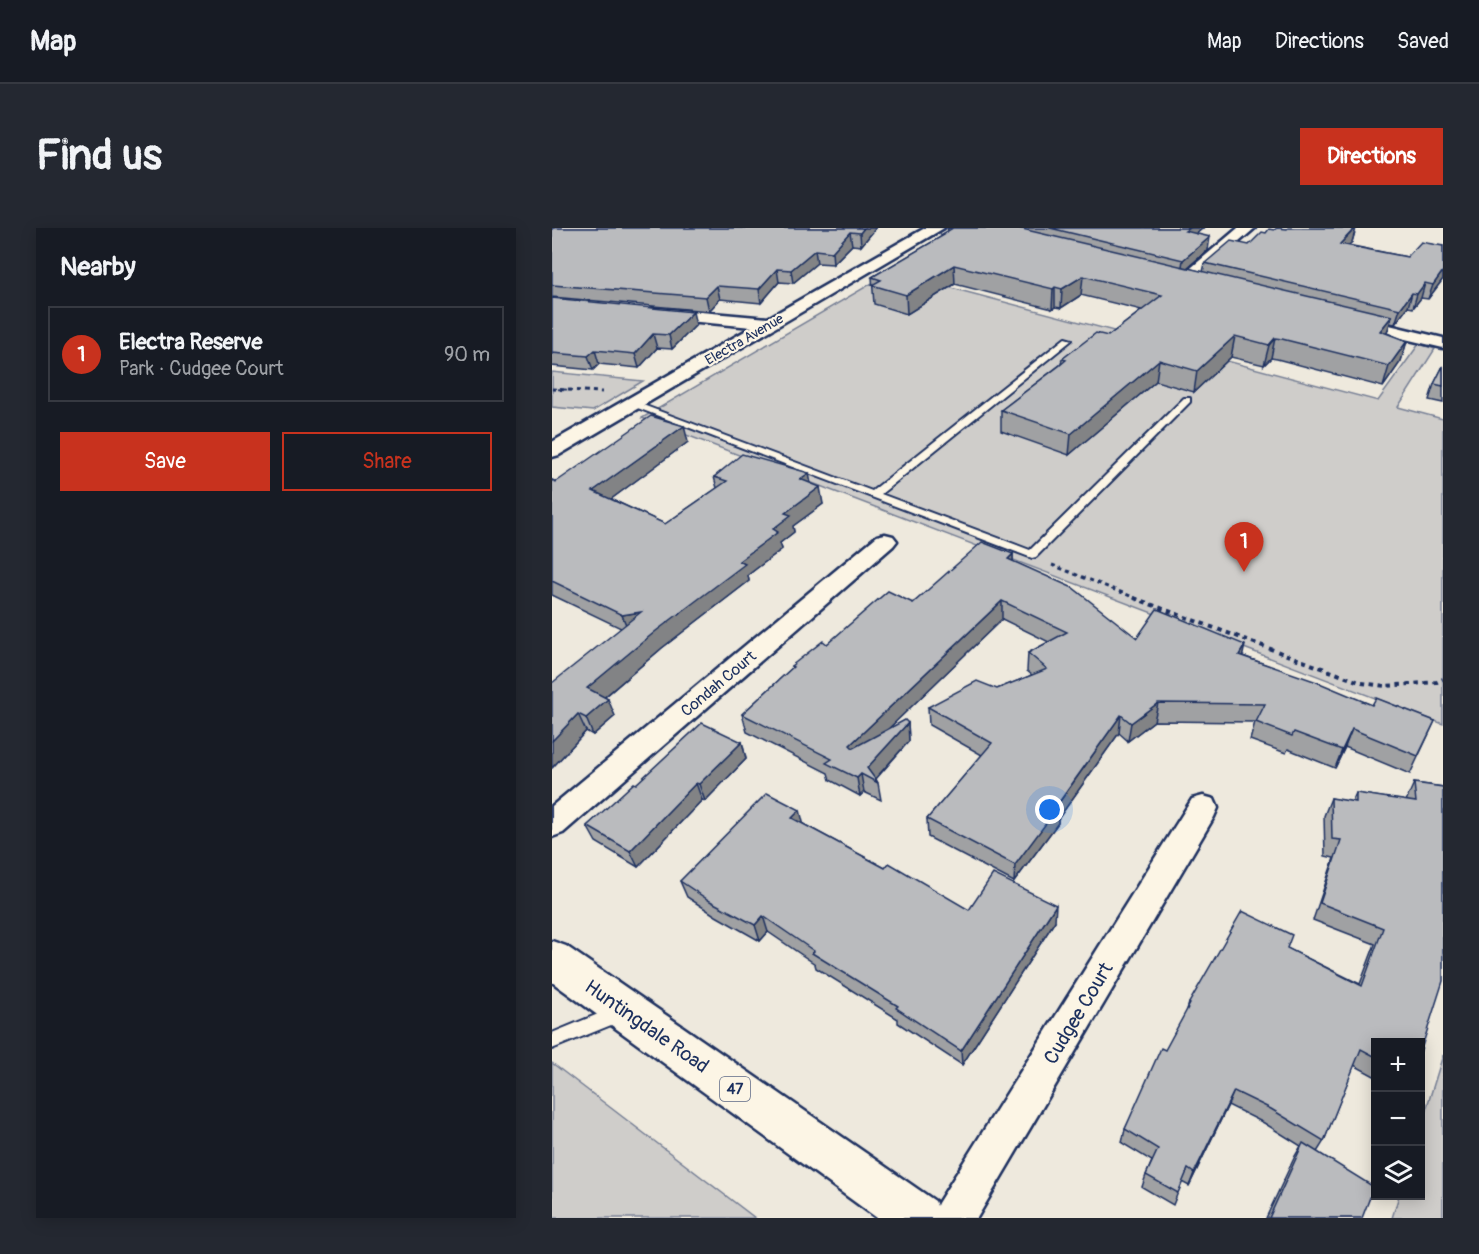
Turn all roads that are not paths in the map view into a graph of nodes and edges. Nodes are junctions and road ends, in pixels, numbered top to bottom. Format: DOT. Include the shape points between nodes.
graph roads {
  1 [pos="905,228"];
  2 [pos="1247,228"];
  3 [pos="932,231"];
  4 [pos="1208,286"];
  5 [pos="633,311"];
  6 [pos="1331,316"];
  7 [pos="771,324"];
  8 [pos="1068,340"];
  9 [pos="1443,343"];
  10 [pos="1187,400"];
  11 [pos="632,404"];
  12 [pos="552,451"];
  13 [pos="873,495"];
  14 [pos="885,541"];
  15 [pos="1203,808"];
  16 [pos="552,824"];
  17 [pos="552,959"];
  18 [pos="625,1011"];
  19 [pos="552,1041"];
  20 [pos="918,1218"];
  21 [pos="953,1218"];
  1 -- 3 [label="street"];
  2 -- 4 [label="street" via="1180,279"];
  3 -- 7 [label="street, Electra Avenue"];
  5 -- 7 [label="street"];
  6 -- 9 [label="street"];
  7 -- 11 [label="street, Electra Avenue"];
  8 -- 13 [label="lane"];
  10 -- 13 [label="lane" via="1032,555"];
  11 -- 12 [label="street, Electra Avenue"];
  11 -- 13 [label="lane"];
  14 -- 16 [label="street, Condah Court"];
  15 -- 21 [label="street, Cudgee Court"];
  17 -- 18 [label="main road, Huntingdale Road / 47"];
  18 -- 19 [label="lane"];
  18 -- 20 [label="main road, Huntingdale Road / 47"];
}
